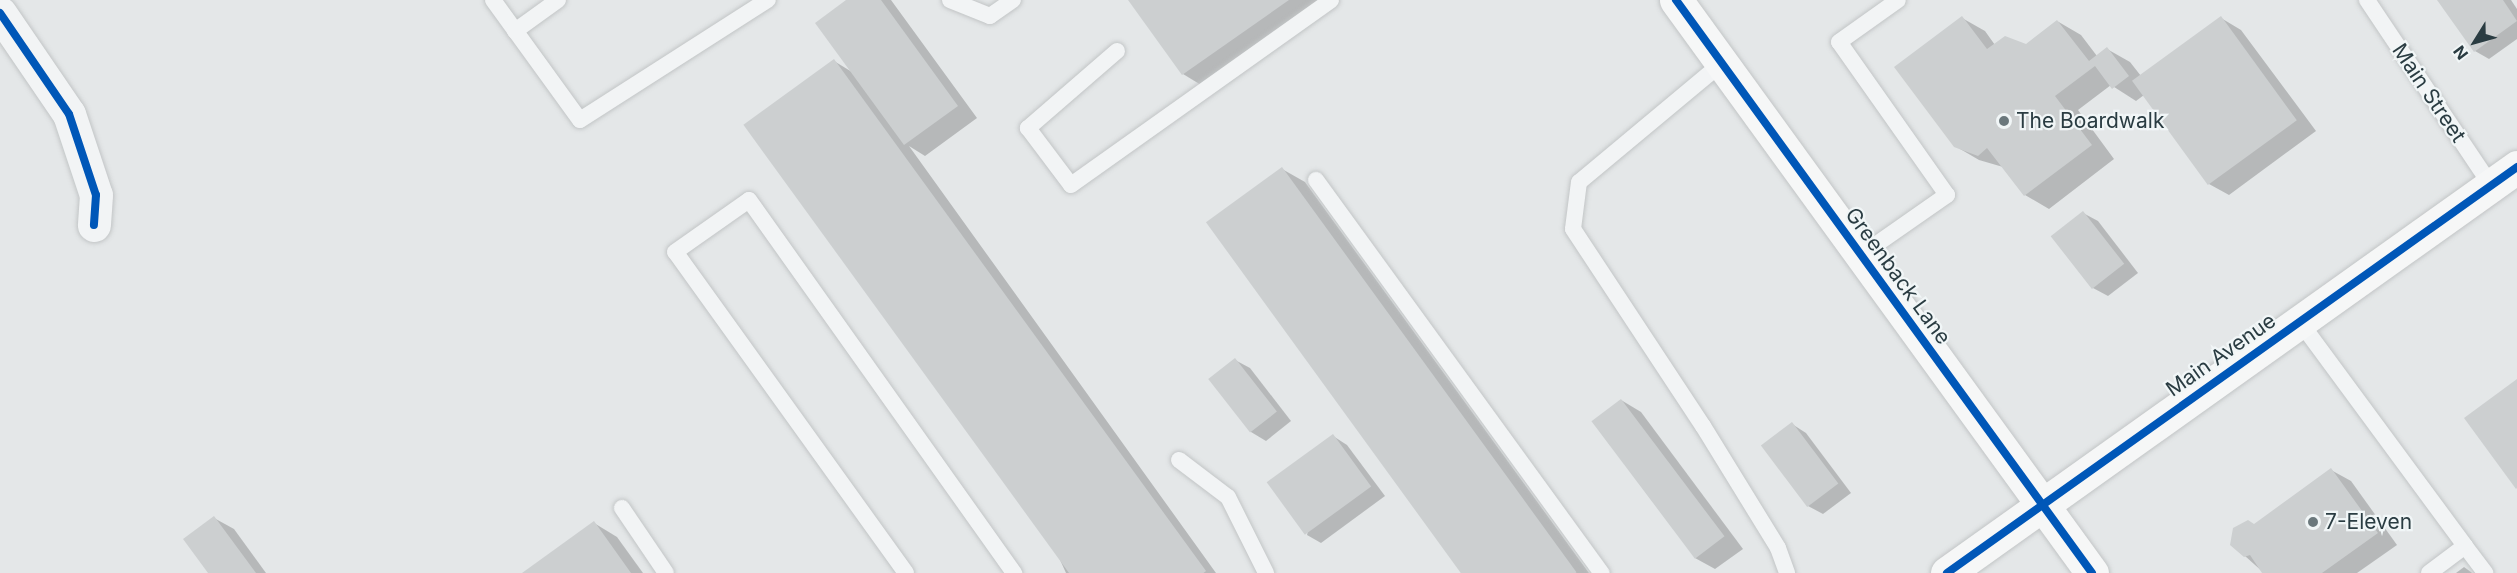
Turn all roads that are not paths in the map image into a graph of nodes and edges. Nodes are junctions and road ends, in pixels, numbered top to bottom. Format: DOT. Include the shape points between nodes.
graph roads {
  1 [pos="493,0"];
  2 [pos="558,0"];
  3 [pos="768,0"];
  4 [pos="951,0"];
  5 [pos="1013,0"];
  6 [pos="1331,0"];
  7 [pos="1676,0"];
  8 [pos="1898,0"];
  9 [pos="2367,0"];
  10 [pos="0,13"];
  11 [pos="515,31"];
  12 [pos="1118,51"];
  13 [pos="1722,63"];
  14 [pos="2517,166"];
  15 [pos="1316,180"];
  16 [pos="2491,185"];
  17 [pos="94,225"];
  18 [pos="1861,255"];
  19 [pos="2300,322"];
  20 [pos="1179,460"];
  21 [pos="2043,504"];
  22 [pos="622,508"];
  23 [pos="2465,546"];
  24 [pos="666,573"];
  25 [pos="906,573"];
  26 [pos="1014,573"];
  27 [pos="1266,573"];
  28 [pos="1602,573"];
  29 [pos="1787,573"];
  30 [pos="1947,573"];
  31 [pos="2092,573"];
  32 [pos="2429,573"];
  33 [pos="2484,573"];
  1 -- 11 [label="lane"];
  2 -- 11 [label="lane"];
  3 -- 11 [label="lane" via="580,120"];
  4 -- 5 [label="lane" via="990,16"];
  6 -- 12 [label="lane" via="1071,185 1028,128"];
  7 -- 13 [label="main road, Greenback Lane"];
  8 -- 18 [label="lane" via="1839,42 1947,195"];
  9 -- 16 [label="lane, Main Street"];
  10 -- 17 [label="street" via="69,114 96,195"];
  13 -- 18 [label="main road, Greenback Lane"];
  13 -- 29 [label="lane" via="1579,182 1573,229 1703,426 1778,548"];
  14 -- 16 [label="main road, Main Avenue"];
  15 -- 28 [label="lane"];
  16 -- 19 [label="main road, Main Avenue"];
  18 -- 21 [label="main road, Greenback Lane"];
  19 -- 21 [label="main road, Main Avenue"];
  19 -- 23 [label="lane"];
  20 -- 27 [label="lane" via="1228,497"];
  21 -- 30 [label="main road, Main Avenue"];
  21 -- 31 [label="main road, Greenback Lane"];
  22 -- 24 [label="lane"];
  23 -- 32 [label="lane"];
  23 -- 33 [label="lane"];
  25 -- 26 [label="lane" via="675,252 748,200"];
}
